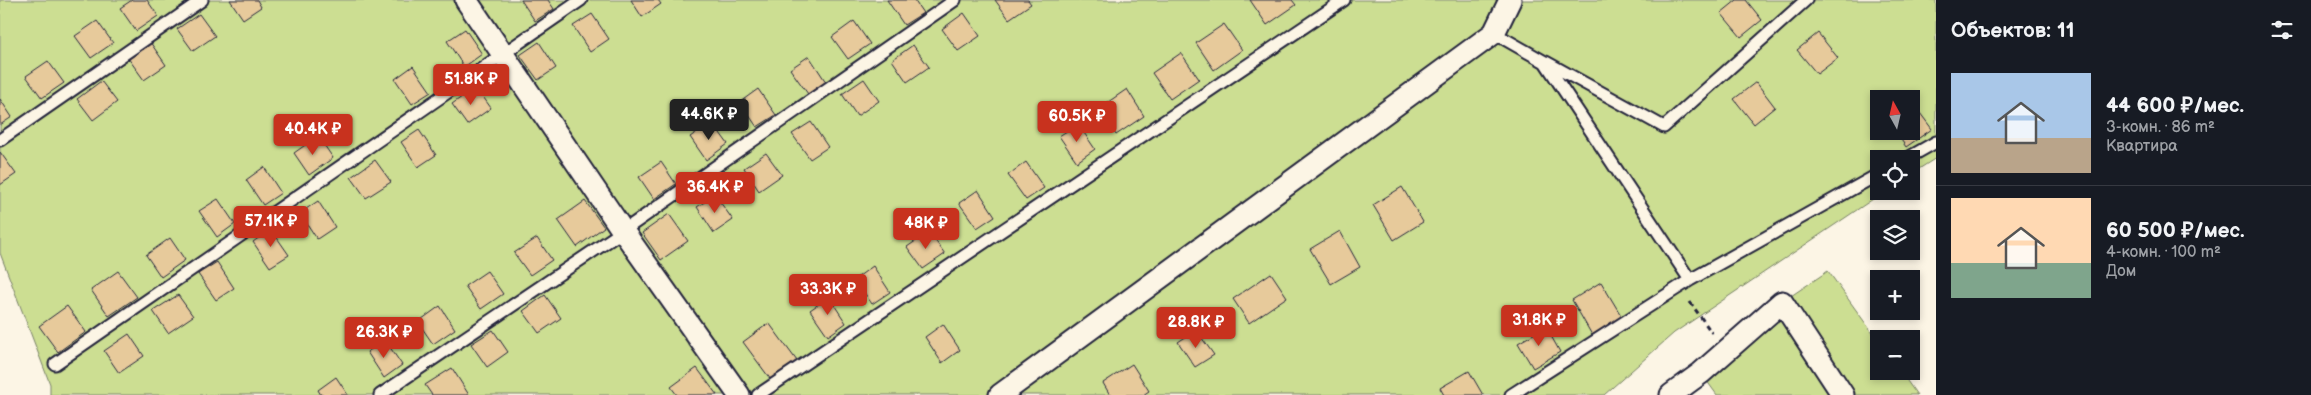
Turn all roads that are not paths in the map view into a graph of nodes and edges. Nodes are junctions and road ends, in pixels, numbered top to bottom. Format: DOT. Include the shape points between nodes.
graph roads {
  1 [pos="202,0"];
  2 [pos="466,0"];
  3 [pos="581,0"];
  4 [pos="955,0"];
  5 [pos="1344,0"];
  6 [pos="1510,0"];
  7 [pos="1806,0"];
  8 [pos="1494,33"];
  9 [pos="504,54"];
  10 [pos="1545,62"];
  11 [pos="0,140"];
  12 [pos="1936,142"];
  13 [pos="1920,151"];
  14 [pos="1870,179"];
  15 [pos="623,231"];
  16 [pos="1690,280"];
  17 [pos="55,364"];
  18 [pos="380,395"];
  19 [pos="739,395"];
  20 [pos="758,395"];
  21 [pos="1000,395"];
  22 [pos="1511,395"];
  23 [pos="1670,395"];
  24 [pos="1843,395"];
  1 -- 11 [label="lane"];
  2 -- 9 [label="street"];
  3 -- 9 [label="lane"];
  4 -- 15 [label="lane"];
  5 -- 20 [label="lane"];
  6 -- 8 [label="street"];
  7 -- 10 [label="lane" via="1664,126"];
  8 -- 10 [label="lane"];
  8 -- 21 [label="street"];
  9 -- 15 [label="street"];
  9 -- 17 [label="lane"];
  10 -- 16 [label="lane"];
  12 -- 13 [label="lane"];
  14 -- 16 [label="lane"];
  15 -- 18 [label="lane"];
  15 -- 19 [label="street"];
  16 -- 22 [label="lane"];
  23 -- 24 [label="street" via="1782,302"];
}
